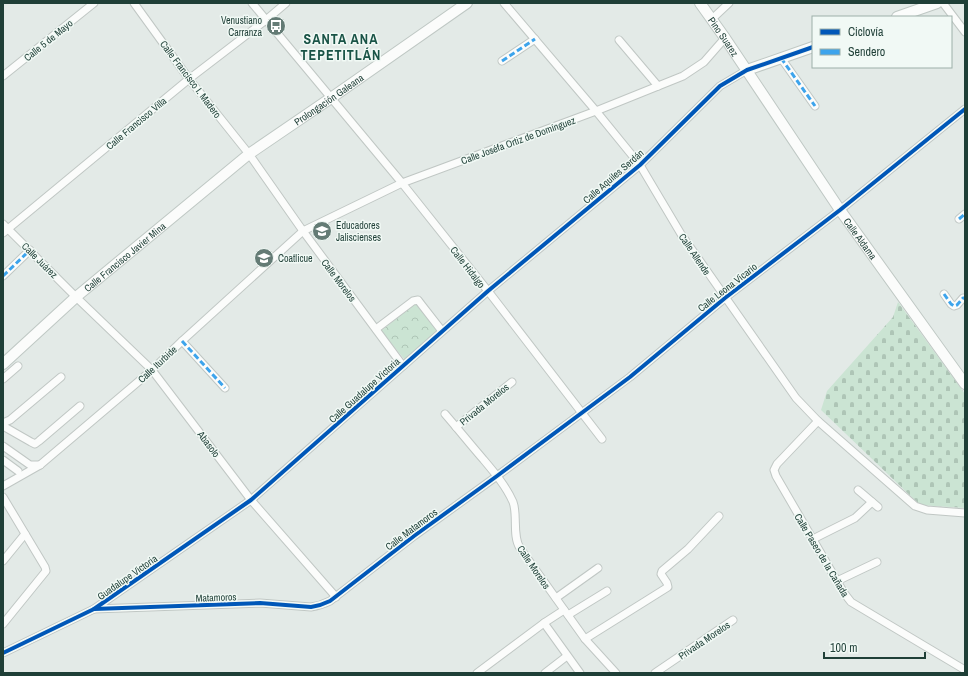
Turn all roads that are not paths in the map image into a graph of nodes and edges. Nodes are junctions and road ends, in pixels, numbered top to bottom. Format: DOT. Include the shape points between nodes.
graph roads {
  1 [pos="94,3"];
  2 [pos="134,3"];
  3 [pos="252,3"];
  4 [pos="286,3"];
  5 [pos="467,3"];
  6 [pos="504,3"];
  7 [pos="700,3"];
  8 [pos="729,3"];
  9 [pos="937,3"];
  10 [pos="943,3"];
  11 [pos="900,16"];
  12 [pos="712,19"];
  13 [pos="266,20"];
  14 [pos="965,32"];
  15 [pos="725,38"];
  16 [pos="536,39"];
  17 [pos="618,40"];
  18 [pos="812,47"];
  19 [pos="781,58"];
  20 [pos="502,61"];
  21 [pos="747,70"];
  22 [pos="3,76"];
  23 [pos="189,79"];
  24 [pos="658,86"];
  25 [pos="331,98"];
  26 [pos="815,106"];
  27 [pos="965,109"];
  28 [pos="596,111"];
  29 [pos="249,154"];
  30 [pos="640,165"];
  31 [pos="402,183"];
  32 [pos="840,210"];
  33 [pos="5,228"];
  34 [pos="303,231"];
  35 [pos="30,250"];
  36 [pos="3,276"];
  37 [pos="488,291"];
  38 [pos="944,294"];
  39 [pos="76,297"];
  40 [pos="725,298"];
  41 [pos="965,298"];
  42 [pos="376,330"];
  43 [pos="442,331"];
  44 [pos="182,340"];
  45 [pos="3,364"];
  46 [pos="18,366"];
  47 [pos="403,366"];
  48 [pos="152,370"];
  49 [pos="61,377"];
  50 [pos="3,379"];
  51 [pos="512,382"];
  52 [pos="965,384"];
  53 [pos="226,388"];
  54 [pos="80,406"];
  55 [pos="581,413"];
  56 [pos="445,414"];
  57 [pos="818,421"];
  58 [pos="3,424"];
  59 [pos="456,427"];
  60 [pos="602,439"];
  61 [pos="3,446"];
  62 [pos="3,460"];
  63 [pos="40,465"];
  64 [pos="18,471"];
  65 [pos="497,476"];
  66 [pos="3,486"];
  67 [pos="858,490"];
  68 [pos="3,498"];
  69 [pos="251,500"];
  70 [pos="872,502"];
  71 [pos="878,507"];
  72 [pos="965,513"];
  73 [pos="719,516"];
  74 [pos="25,534"];
  75 [pos="813,539"];
  76 [pos="3,561"];
  77 [pos="877,562"];
  78 [pos="598,568"];
  79 [pos="837,581"];
  80 [pos="607,591"];
  81 [pos="336,597"];
  82 [pos="556,598"];
  83 [pos="94,609"];
  84 [pos="566,613"];
  85 [pos="733,620"];
  86 [pos="544,623"];
  87 [pos="3,624"];
  88 [pos="585,639"];
  89 [pos="3,653"];
  90 [pos="567,656"];
  91 [pos="965,670"];
  92 [pos="478,673"];
  93 [pos="545,673"];
  94 [pos="580,673"];
  95 [pos="616,673"];
  96 [pos="655,673"];
  1 -- 22 [label="street, Calle 5 de Mayo"];
  2 -- 23 [label="street, Calle Francisco I. Madero"];
  3 -- 13 [label="street, Calle Hidalgo"];
  4 -- 13 [label="street, Calle Francisco Villa"];
  5 -- 25 [label="street, Prolongación Galeana"];
  6 -- 16 [label="street, Calle Allende"];
  7 -- 12 [label="street, Pino Suarez"];
  8 -- 12 [label="street"];
  9 -- 11 [label="street"];
  10 -- 14 [label="street"];
  12 -- 15 [label="street, Pino Suarez"];
  13 -- 23 [label="street, Calle Francisco Villa"];
  13 -- 25 [label="street, Calle Hidalgo"];
  15 -- 21 [label="street, Pino Suarez"];
  15 -- 24 [label="street, Calle Joséfa Ortiz de Domínguez" via="704,62 683,76"];
  16 -- 20 [label="street"];
  16 -- 28 [label="street, Calle Allende"];
  17 -- 24 [label="street"];
  18 -- 19 [label="street"];
  19 -- 21 [label="street"];
  19 -- 26 [label="street"];
  21 -- 30 [label="street, Calle Aquiles Serdán" via="720,86"];
  21 -- 32 [label="street, Calle Aldama"];
  23 -- 29 [label="street, Calle Francisco I. Madero"];
  23 -- 33 [label="street, Calle Francisco Villa"];
  24 -- 28 [label="street, Calle Joséfa Ortiz de Domínguez"];
  25 -- 29 [label="street, Prolongación Galeana"];
  25 -- 31 [label="street, Calle Hidalgo"];
  27 -- 32 [label="street, Calle Leona Vicario"];
  28 -- 30 [label="street, Calle Allende"];
  28 -- 31 [label="street, Calle Joséfa Ortiz de Domínguez"];
  29 -- 34 [label="street, Calle Morelos"];
  29 -- 39 [label="street, Calle Francisco Javier Mina"];
  30 -- 37 [label="street, Calle Aquiles Serdán"];
  30 -- 40 [label="street, Calle Allende" via="681,234"];
  31 -- 34 [label="street, Calle Joséfa Ortiz de Domínguez"];
  31 -- 37 [label="street, Calle Hidalgo"];
  32 -- 40 [label="street, Calle Leona Vicario"];
  32 -- 52 [label="street, Calle Aldama"];
  33 -- 35 [label="street, Calle Juárez"];
  34 -- 42 [label="street, Calle Morelos"];
  34 -- 44 [label="street, Calle Iturbide"];
  35 -- 36 [label="street"];
  35 -- 39 [label="street, Calle Juárez"];
  37 -- 43 [label="street, Calle Guadalupe Victoria"];
  37 -- 55 [label="street, Calle Hidalgo"];
  38 -- 41 [label="street" via="954,306"];
  39 -- 45 [label="street, Calle Francisco Javier Mina"];
  39 -- 48 [label="street, Abasolo"];
  40 -- 55 [label="street, Calle Leona Vicario" via="630,377"];
  40 -- 57 [label="street, Calle Allende" via="796,398"];
  42 -- 43 [label="street" via="413,301 418,300"];
  42 -- 47 [label="street, Calle Morelos"];
  43 -- 47 [label="street, Calle Guadalupe Victoria"];
  44 -- 48 [label="street, Calle Iturbide"];
  44 -- 53 [label="street"];
  46 -- 50 [label="street"];
  47 -- 69 [label="street, Calle Guadalupe Victoria"];
  48 -- 63 [label="street, Calle Iturbide"];
  48 -- 69 [label="street, Abasolo"];
  49 -- 58 [label="street"];
  51 -- 59 [label="street, Privada Morelos"];
  54 -- 58 [label="street" via="35,444"];
  55 -- 60 [label="street, Calle Hidalgo"];
  55 -- 65 [label="street, Calle Leona Vicario"];
  56 -- 59 [label="street, Calle Morelos"];
  57 -- 72 [label="street, Calle Allende" via="915,506 926,510"];
  57 -- 75 [label="street, Calle Paseo de la Cañada" via="774,470"];
  59 -- 65 [label="street, Calle Morelos"];
  61 -- 63 [label="street" via="30,465"];
  62 -- 64 [label="street"];
  63 -- 66 [label="street, Calle Iturbide"];
  65 -- 81 [label="street, Calle Matamoros"];
  65 -- 82 [label="street, Calle Morelos" via="514,504 518,545"];
  67 -- 70 [label="street"];
  68 -- 74 [label="street"];
  69 -- 81 [label="street, Abasolo"];
  69 -- 83 [label="street, Guadalupe Victoria"];
  70 -- 71 [label="street"];
  70 -- 75 [label="street" via="855,518"];
  73 -- 88 [label="street" via="688,550 662,571 668,587"];
  74 -- 76 [label="street"];
  74 -- 87 [label="street" via="46,571"];
  75 -- 79 [label="street, Calle Paseo de la Cañada"];
  77 -- 79 [label="street"];
  78 -- 82 [label="street"];
  79 -- 91 [label="street, Calle Paseo de la Cañada" via="851,602"];
  80 -- 84 [label="street"];
  81 -- 83 [label="street, Matamoros" via="324,604 311,607 260,603"];
  82 -- 84 [label="street, Calle Morelos"];
  83 -- 89 [label="street, Guadalupe Victoria"];
  84 -- 86 [label="street"];
  84 -- 88 [label="street, Calle Morelos"];
  85 -- 96 [label="street, Privada Morelos"];
  86 -- 90 [label="street"];
  86 -- 92 [label="street"];
  88 -- 95 [label="street, Calle Morelos"];
  90 -- 93 [label="street"];
  90 -- 94 [label="street"];
}
